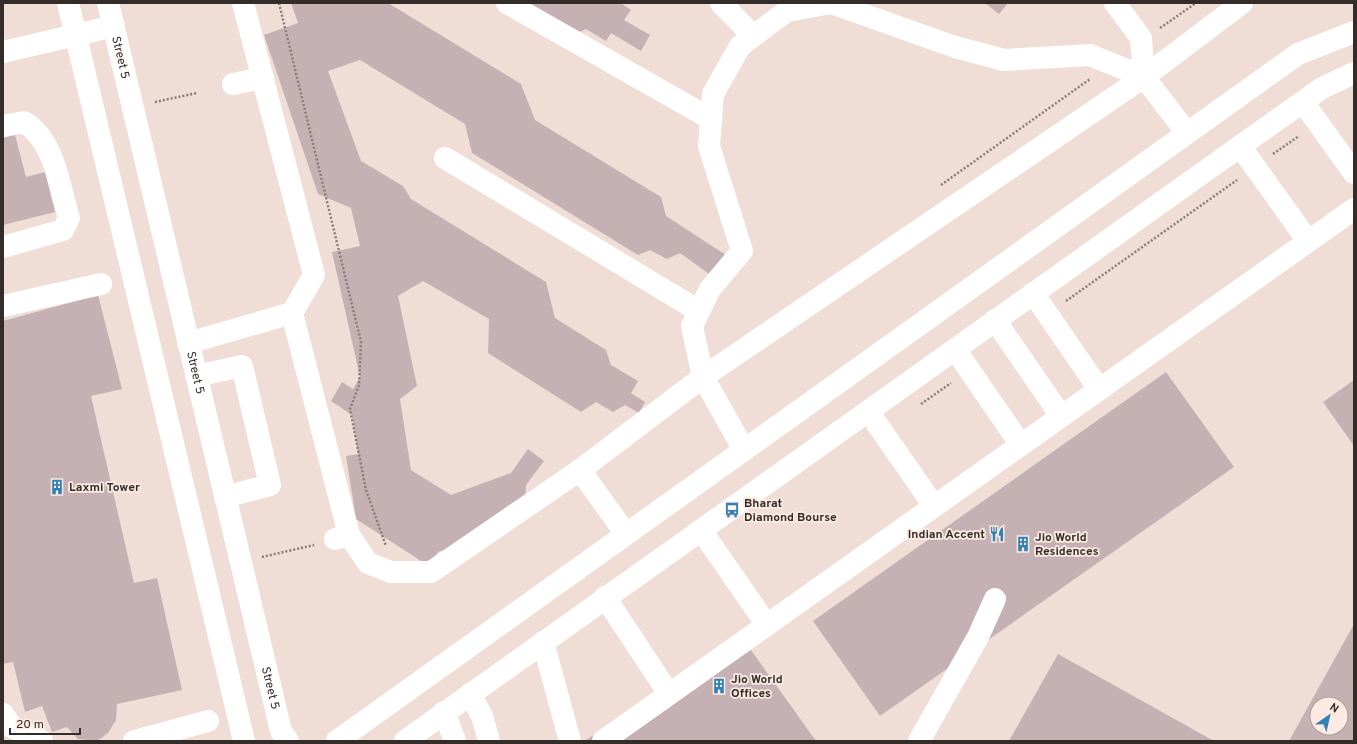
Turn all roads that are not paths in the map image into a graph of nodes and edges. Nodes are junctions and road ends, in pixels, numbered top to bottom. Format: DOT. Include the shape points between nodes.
graph roads {
  1 [pos="68,3"];
  2 [pos="108,3"];
  3 [pos="243,3"];
  4 [pos="506,3"];
  5 [pos="721,3"];
  6 [pos="1115,3"];
  7 [pos="1242,3"];
  8 [pos="114,26"];
  9 [pos="1354,32"];
  10 [pos="76,35"];
  11 [pos="753,36"];
  12 [pos="3,52"];
  13 [pos="1354,73"];
  14 [pos="1144,77"];
  15 [pos="263,78"];
  16 [pos="233,84"];
  17 [pos="1303,102"];
  18 [pos="711,119"];
  19 [pos="3,126"];
  20 [pos="1187,133"];
  21 [pos="1240,146"];
  22 [pos="445,158"];
  23 [pos="1354,173"];
  24 [pos="1354,203"];
  25 [pos="1308,241"];
  26 [pos="3,246"];
  27 [pos="101,284"];
  28 [pos="1033,293"];
  29 [pos="3,306"];
  30 [pos="700,311"];
  31 [pos="292,313"];
  32 [pos="995,320"];
  33 [pos="188,343"];
  34 [pos="955,349"];
  35 [pos="196,376"];
  36 [pos="703,377"];
  37 [pos="1099,389"];
  38 [pos="868,411"];
  39 [pos="1061,416"];
  40 [pos="1021,445"];
  41 [pos="744,450"];
  42 [pos="580,470"];
  43 [pos="225,497"];
  44 [pos="934,506"];
  45 [pos="701,530"];
  46 [pos="626,534"];
  47 [pos="605,597"];
  48 [pos="995,599"];
  49 [pos="767,625"];
  50 [pos="543,642"];
  51 [pos="470,694"];
  52 [pos="669,694"];
  53 [pos="444,712"];
  54 [pos="3,714"];
  55 [pos="208,721"];
  56 [pos="42,741"];
  57 [pos="134,741"];
  58 [pos="244,741"];
  59 [pos="288,741"];
  60 [pos="337,741"];
  61 [pos="405,741"];
  62 [pos="455,741"];
  63 [pos="489,741"];
  64 [pos="570,741"];
  65 [pos="603,741"];
  66 [pos="919,741"];
  1 -- 10 [label="main road"];
  2 -- 8 [label="main road, Street 5"];
  3 -- 15 [label="main road"];
  4 -- 18 [label="main road"];
  5 -- 11 [label="main road"];
  6 -- 14 [label="main road" via="1141,38"];
  7 -- 14 [label="main road"];
  8 -- 10 [label="main road"];
  8 -- 33 [label="main road, Street 5"];
  9 -- 20 [label="main road" via="1298,54"];
  10 -- 12 [label="main road"];
  10 -- 58 [label="main road"];
  11 -- 14 [label="main road" via="787,12 831,3 955,47 1004,60 1090,55"];
  11 -- 18 [label="main road" via="740,46 713,94"];
  13 -- 17 [label="main road" via="1322,88"];
  14 -- 20 [label="main road"];
  14 -- 36 [label="main road"];
  15 -- 16 [label="main road"];
  15 -- 31 [label="main road" via="314,275"];
  17 -- 21 [label="main road"];
  17 -- 23 [label="main road"];
  18 -- 30 [label="main road" via="709,146 742,251 710,289"];
  19 -- 26 [label="main road" via="24,122 34,128 49,150 69,218 63,230"];
  20 -- 41 [label="main road"];
  21 -- 25 [label="main road"];
  21 -- 28 [label="main road"];
  22 -- 30 [label="main road"];
  24 -- 25 [label="main road"];
  25 -- 37 [label="main road"];
  27 -- 29 [label="main road"];
  28 -- 32 [label="main road"];
  28 -- 37 [label="main road"];
  30 -- 36 [label="main road" via="692,326"];
  31 -- 33 [label="main road"];
  31 -- 42 [label="main road" via="342,537 368,563 391,572 431,572"];
  32 -- 34 [label="main road"];
  32 -- 39 [label="main road"];
  33 -- 35 [label="main road, Street 5"];
  34 -- 38 [label="main road"];
  34 -- 40 [label="main road"];
  35 -- 43 [label="main road, Street 5"];
  35 -- 43 [label="main road" via="242,366 270,485"];
  36 -- 41 [label="main road"];
  36 -- 42 [label="main road"];
  37 -- 39 [label="main road"];
  38 -- 44 [label="main road"];
  38 -- 45 [label="main road"];
  39 -- 40 [label="main road"];
  40 -- 44 [label="main road"];
  41 -- 46 [label="main road"];
  42 -- 46 [label="main road"];
  43 -- 59 [label="main road, Street 5" via="281,731"];
  44 -- 49 [label="main road"];
  45 -- 47 [label="main road"];
  45 -- 49 [label="main road"];
  46 -- 60 [label="main road"];
  47 -- 50 [label="main road"];
  47 -- 52 [label="main road"];
  48 -- 66 [label="main road" via="978,636"];
  49 -- 52 [label="main road"];
  50 -- 51 [label="main road"];
  50 -- 64 [label="main road"];
  51 -- 53 [label="main road"];
  51 -- 63 [label="main road" via="482,716"];
  52 -- 65 [label="main road"];
  53 -- 61 [label="main road"];
  53 -- 62 [label="main road"];
  54 -- 56 [label="main road" via="12,727"];
  55 -- 57 [label="main road"];
}
